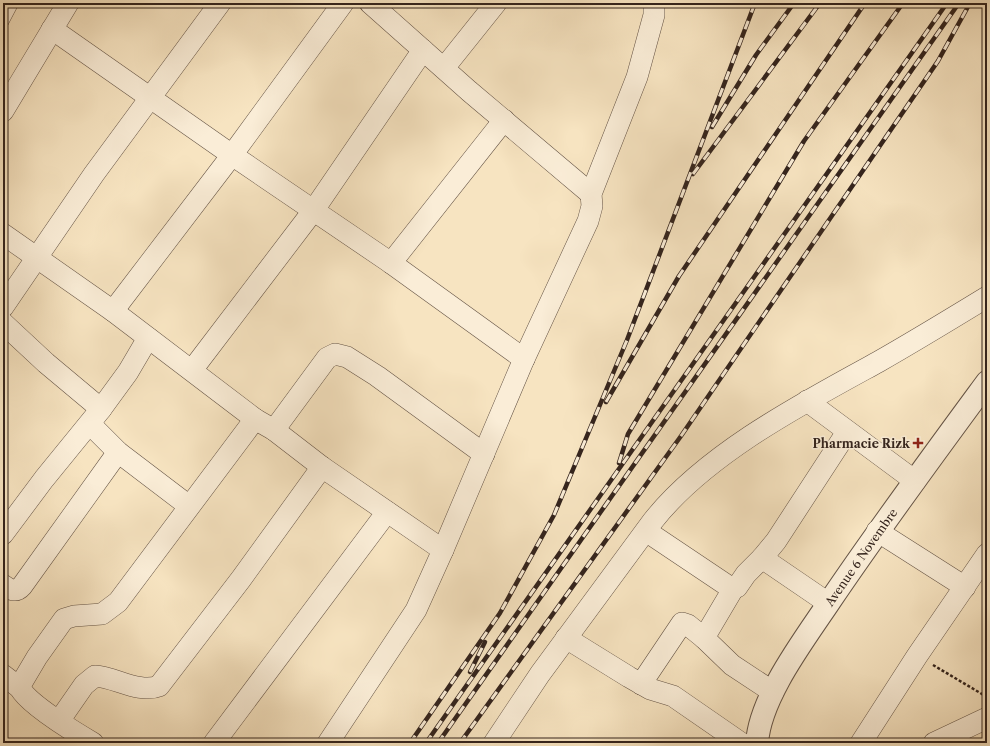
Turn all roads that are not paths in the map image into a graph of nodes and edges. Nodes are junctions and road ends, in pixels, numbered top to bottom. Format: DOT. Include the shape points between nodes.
graph roads {
  1 [pos="13,3"];
  2 [pos="68,3"];
  3 [pos="220,3"];
  4 [pos="343,3"];
  5 [pos="370,3"];
  6 [pos="496,3"];
  7 [pos="654,3"];
  8 [pos="3,22"];
  9 [pos="52,29"];
  10 [pos="423,50"];
  11 [pos="444,68"];
  12 [pos="152,98"];
  13 [pos="3,111"];
  14 [pos="504,120"];
  15 [pos="232,155"];
  16 [pos="591,194"];
  17 [pos="312,211"];
  18 [pos="3,234"];
  19 [pos="38,258"];
  20 [pos="391,263"];
  21 [pos="987,297"];
  22 [pos="3,307"];
  23 [pos="113,311"];
  24 [pos="3,323"];
  25 [pos="148,338"];
  26 [pos="524,359"];
  27 [pos="192,370"];
  28 [pos="987,382"];
  29 [pos="807,401"];
  30 [pos="96,416"];
  31 [pos="255,419"];
  32 [pos="274,430"];
  33 [pos="847,432"];
  34 [pos="118,452"];
  35 [pos="484,454"];
  36 [pos="322,467"];
  37 [pos="915,481"];
  38 [pos="189,506"];
  39 [pos="387,512"];
  40 [pos="646,531"];
  41 [pos="877,531"];
  42 [pos="3,534"];
  43 [pos="443,550"];
  44 [pos="987,554"];
  45 [pos="762,558"];
  46 [pos="3,586"];
  47 [pos="965,586"];
  48 [pos="733,589"];
  49 [pos="828,603"];
  50 [pos="566,638"];
  51 [pos="704,638"];
  52 [pos="3,675"];
  53 [pos="641,684"];
  54 [pos="20,688"];
  55 [pos="774,692"];
  56 [pos="987,718"];
  57 [pos="59,721"];
  58 [pos="93,743"];
  59 [pos="214,743"];
  60 [pos="328,743"];
  61 [pos="494,743"];
  62 [pos="741,743"];
  63 [pos="757,743"];
  64 [pos="861,743"];
  65 [pos="934,743"];
  1 -- 8 [label="lane"];
  2 -- 9 [label="street"];
  3 -- 12 [label="street"];
  4 -- 15 [label="street"];
  5 -- 10 [label="street"];
  6 -- 11 [label="street"];
  7 -- 16 [label="street" via="654,15 637,77"];
  9 -- 12 [label="street"];
  9 -- 13 [label="street"];
  10 -- 11 [label="street"];
  10 -- 17 [label="street"];
  11 -- 14 [label="street"];
  12 -- 15 [label="street"];
  12 -- 19 [label="street" via="94,174"];
  14 -- 16 [label="street"];
  14 -- 20 [label="street"];
  15 -- 17 [label="street"];
  15 -- 23 [label="street"];
  16 -- 26 [label="street" via="592,206 588,221"];
  17 -- 20 [label="street"];
  17 -- 27 [label="street"];
  18 -- 19 [label="street"];
  19 -- 22 [label="street"];
  19 -- 23 [label="street"];
  20 -- 26 [label="street"];
  21 -- 29 [label="street" via="910,344"];
  23 -- 25 [label="street"];
  24 -- 30 [label="street" via="46,363"];
  25 -- 27 [label="street"];
  25 -- 30 [label="street" via="128,372"];
  26 -- 35 [label="street"];
  27 -- 31 [label="street"];
  28 -- 37 [label="street, Avenue 6 Novembre"];
  29 -- 33 [label="street"];
  29 -- 40 [label="street" via="721,457 692,480 668,502"];
  30 -- 34 [label="street"];
  30 -- 42 [label="street"];
  31 -- 32 [label="street"];
  31 -- 38 [label="street"];
  32 -- 35 [label="street" via="327,358 334,354 347,357 376,376"];
  32 -- 36 [label="street"];
  33 -- 37 [label="street"];
  33 -- 45 [label="street" via="776,541"];
  34 -- 38 [label="street"];
  34 -- 46 [label="street" via="22,586 17,590"];
  35 -- 43 [label="street"];
  36 -- 39 [label="street"];
  36 -- 57 [label="street" via="159,686 140,687 95,676 84,685"];
  37 -- 41 [label="street, Avenue 6 Novembre"];
  38 -- 54 [label="street" via="118,602 108,611 95,616 74,616 64,619 37,657"];
  39 -- 43 [label="street"];
  39 -- 59 [label="street"];
  40 -- 48 [label="street"];
  40 -- 50 [label="street"];
  41 -- 47 [label="street"];
  41 -- 49 [label="street, Avenue 6 Novembre"];
  43 -- 60 [label="street" via="416,610"];
  44 -- 47 [label="street"];
  45 -- 48 [label="street"];
  45 -- 49 [label="street"];
  47 -- 64 [label="street"];
  48 -- 51 [label="street"];
  49 -- 55 [label="street, Avenue 6 Novembre" via="797,648"];
  50 -- 53 [label="street"];
  50 -- 61 [label="street"];
  51 -- 53 [label="street" via="682,623"];
  51 -- 55 [label="street" via="732,665"];
  52 -- 54 [label="street"];
  53 -- 62 [label="street" via="673,696"];
  54 -- 57 [label="street" via="32,702"];
  55 -- 63 [label="street, Avenue 6 Novembre" via="762,716"];
  56 -- 65 [label="street"];
  57 -- 58 [label="street"];
}
